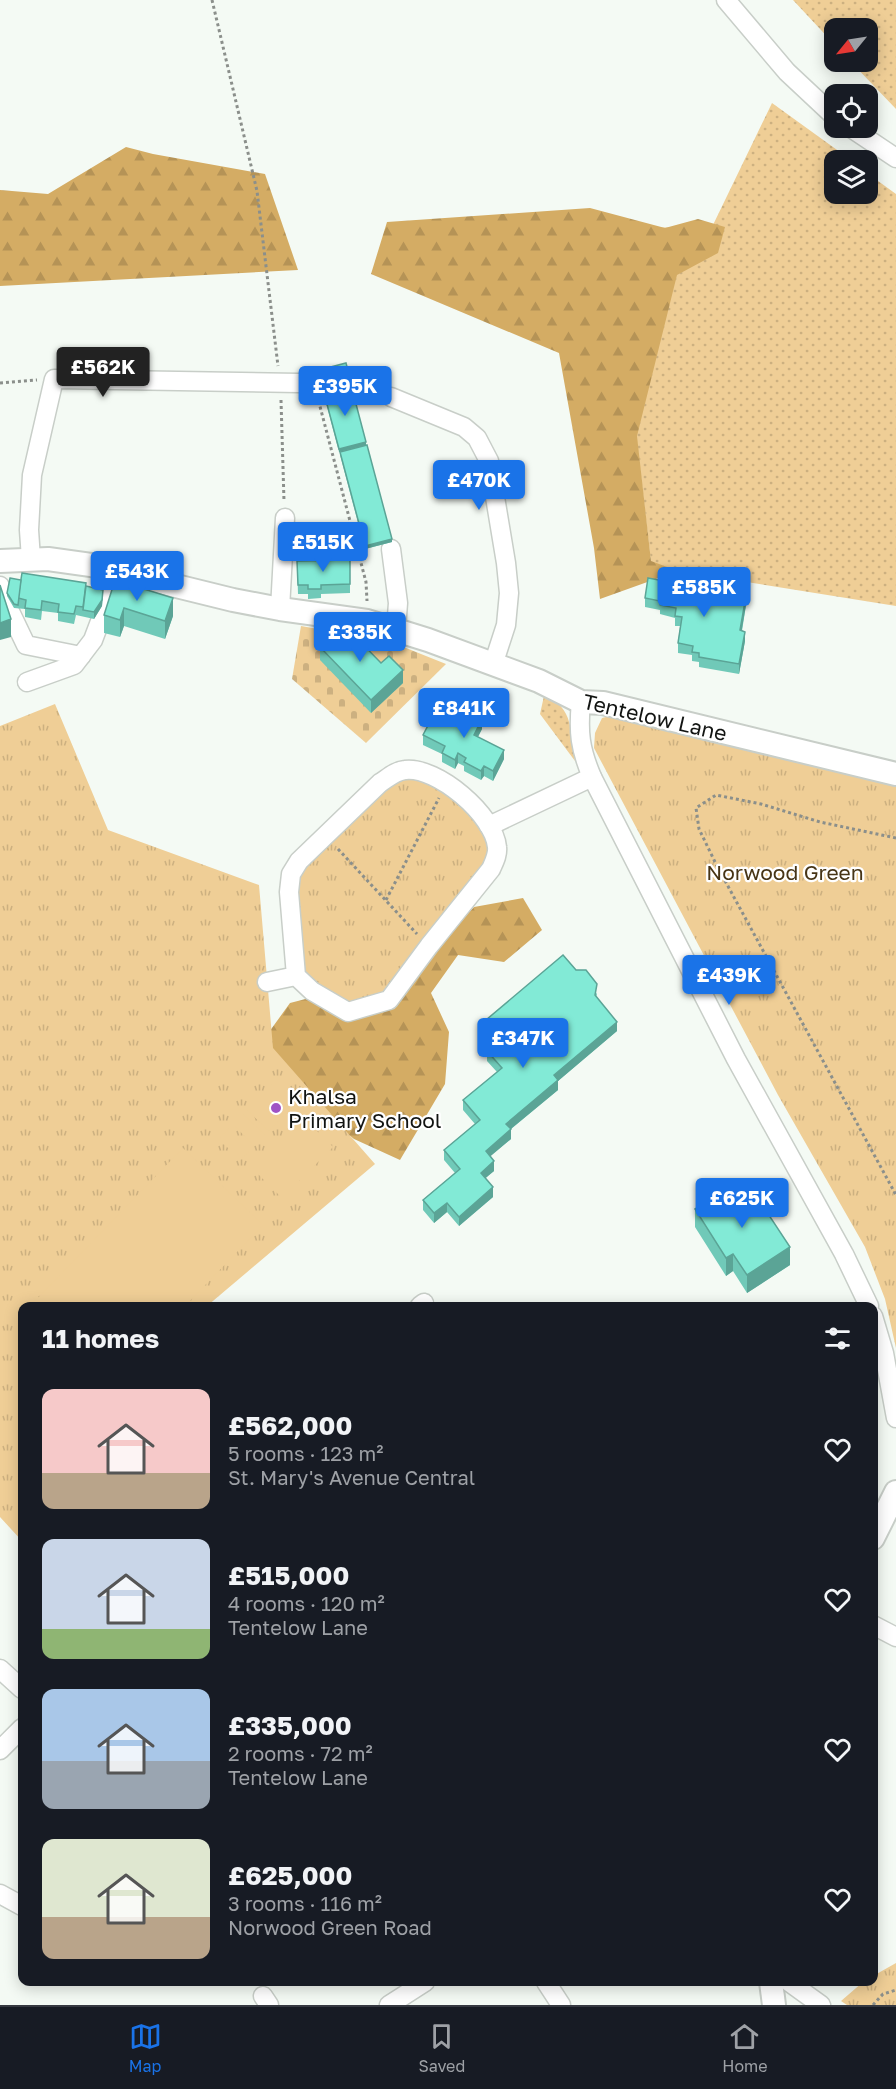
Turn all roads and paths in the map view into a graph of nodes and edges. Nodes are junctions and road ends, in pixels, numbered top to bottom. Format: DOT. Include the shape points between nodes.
graph roads {
  1 [pos="212,0"];
  2 [pos="726,0"];
  3 [pos="824,107"];
  4 [pos="866,138"];
  5 [pos="896,158"];
  6 [pos="54,379"];
  7 [pos="0,383"];
  8 [pos="299,383"];
  9 [pos="280,384"];
  10 [pos="317,395"];
  11 [pos="391,397"];
  12 [pos="285,518"];
  13 [pos="391,549"];
  14 [pos="31,559"];
  15 [pos="0,561"];
  16 [pos="119,571"];
  17 [pos="0,586"];
  18 [pos="280,609"];
  19 [pos="367,621"];
  20 [pos="396,629"];
  21 [pos="81,656"];
  22 [pos="493,665"];
  23 [pos="27,682"];
  24 [pos="581,702"];
  25 [pos="896,772"];
  26 [pos="592,777"];
  27 [pos="447,783"];
  28 [pos="489,826"];
  29 [pos="325,835"];
  30 [pos="896,838"];
  31 [pos="386,900"];
  32 [pos="429,946"];
  33 [pos="296,976"];
  34 [pos="267,982"];
  35 [pos="896,1195"];
  36 [pos="868,1302"];
  37 [pos="878,1333"];
  38 [pos="896,1418"];
  39 [pos="896,1492"];
  40 [pos="878,1528"];
  41 [pos="878,1628"];
  42 [pos="896,1637"];
  43 [pos="0,1669"];
  44 [pos="18,1685"];
  45 [pos="18,1732"];
  46 [pos="0,1750"];
  47 [pos="0,1894"];
  48 [pos="18,1904"];
  49 [pos="419,1986"];
  50 [pos="549,1986"];
  51 [pos="772,1986"];
  52 [pos="795,1986"];
  53 [pos="896,1990"];
  54 [pos="388,2005"];
  55 [pos="561,2005"];
  56 [pos="774,2005"];
  57 [pos="821,2005"];
  58 [pos="873,2005"];
  1 -- 9 [label="path" via="257,191"];
  2 -- 3 [label="street" via="787,72"];
  4 -- 5 [label="street"];
  6 -- 7 [label="path"];
  6 -- 9 [label="street"];
  6 -- 14 [label="street" via="32,475"];
  8 -- 9 [label="street"];
  9 -- 12 [label="path"];
  10 -- 19 [label="path" via="366,582"];
  11 -- 22 [label="street" via="464,427 477,438 489,461 509,593 506,625"];
  12 -- 18 [label="street"];
  13 -- 20 [label="street" via="398,603"];
  14 -- 15 [label="main road, Tentelow Lane"];
  14 -- 16 [label="main road, Tentelow Lane"];
  16 -- 18 [label="main road, Tentelow Lane" via="186,590"];
  16 -- 21 [label="street" via="93,640"];
  17 -- 21 [label="street" via="26,645"];
  18 -- 19 [label="main road, Tentelow Lane"];
  19 -- 20 [label="main road, Tentelow Lane"];
  20 -- 22 [label="main road, Tentelow Lane"];
  21 -- 23 [label="street" via="74,665"];
  22 -- 24 [label="main road, Tentelow Lane"];
  24 -- 25 [label="main road, Tentelow Lane" via="603,703"];
  24 -- 26 [label="street" via="580,744"];
  26 -- 28 [label="street" via="554,803"];
  26 -- 36 [label="street" via="736,1059"];
  27 -- 28 [label="street" via="461,792"];
  27 -- 29 [label="street" via="423,772 405,770 392,774"];
  27 -- 31 [label="path"];
  28 -- 32 [label="street" via="498,849 495,860"];
  29 -- 31 [label="path"];
  29 -- 33 [label="street" via="291,874"];
  30 -- 35 [label="path" via="716,795 696,808 699,829 717,866"];
  31 -- 32 [label="path"];
  32 -- 33 [label="street" via="389,1000 348,1012 312,992"];
  33 -- 34 [label="street"];
  37 -- 38 [label="street"];
  39 -- 40 [label="main road"];
  41 -- 42 [label="street"];
  43 -- 44 [label="street"];
  45 -- 46 [label="street"];
  47 -- 48 [label="street"];
  49 -- 54 [label="street"];
  50 -- 55 [label="street"];
  51 -- 56 [label="main road"];
  52 -- 57 [label="street"];
  53 -- 58 [label="path" via="883,1994"];
}
